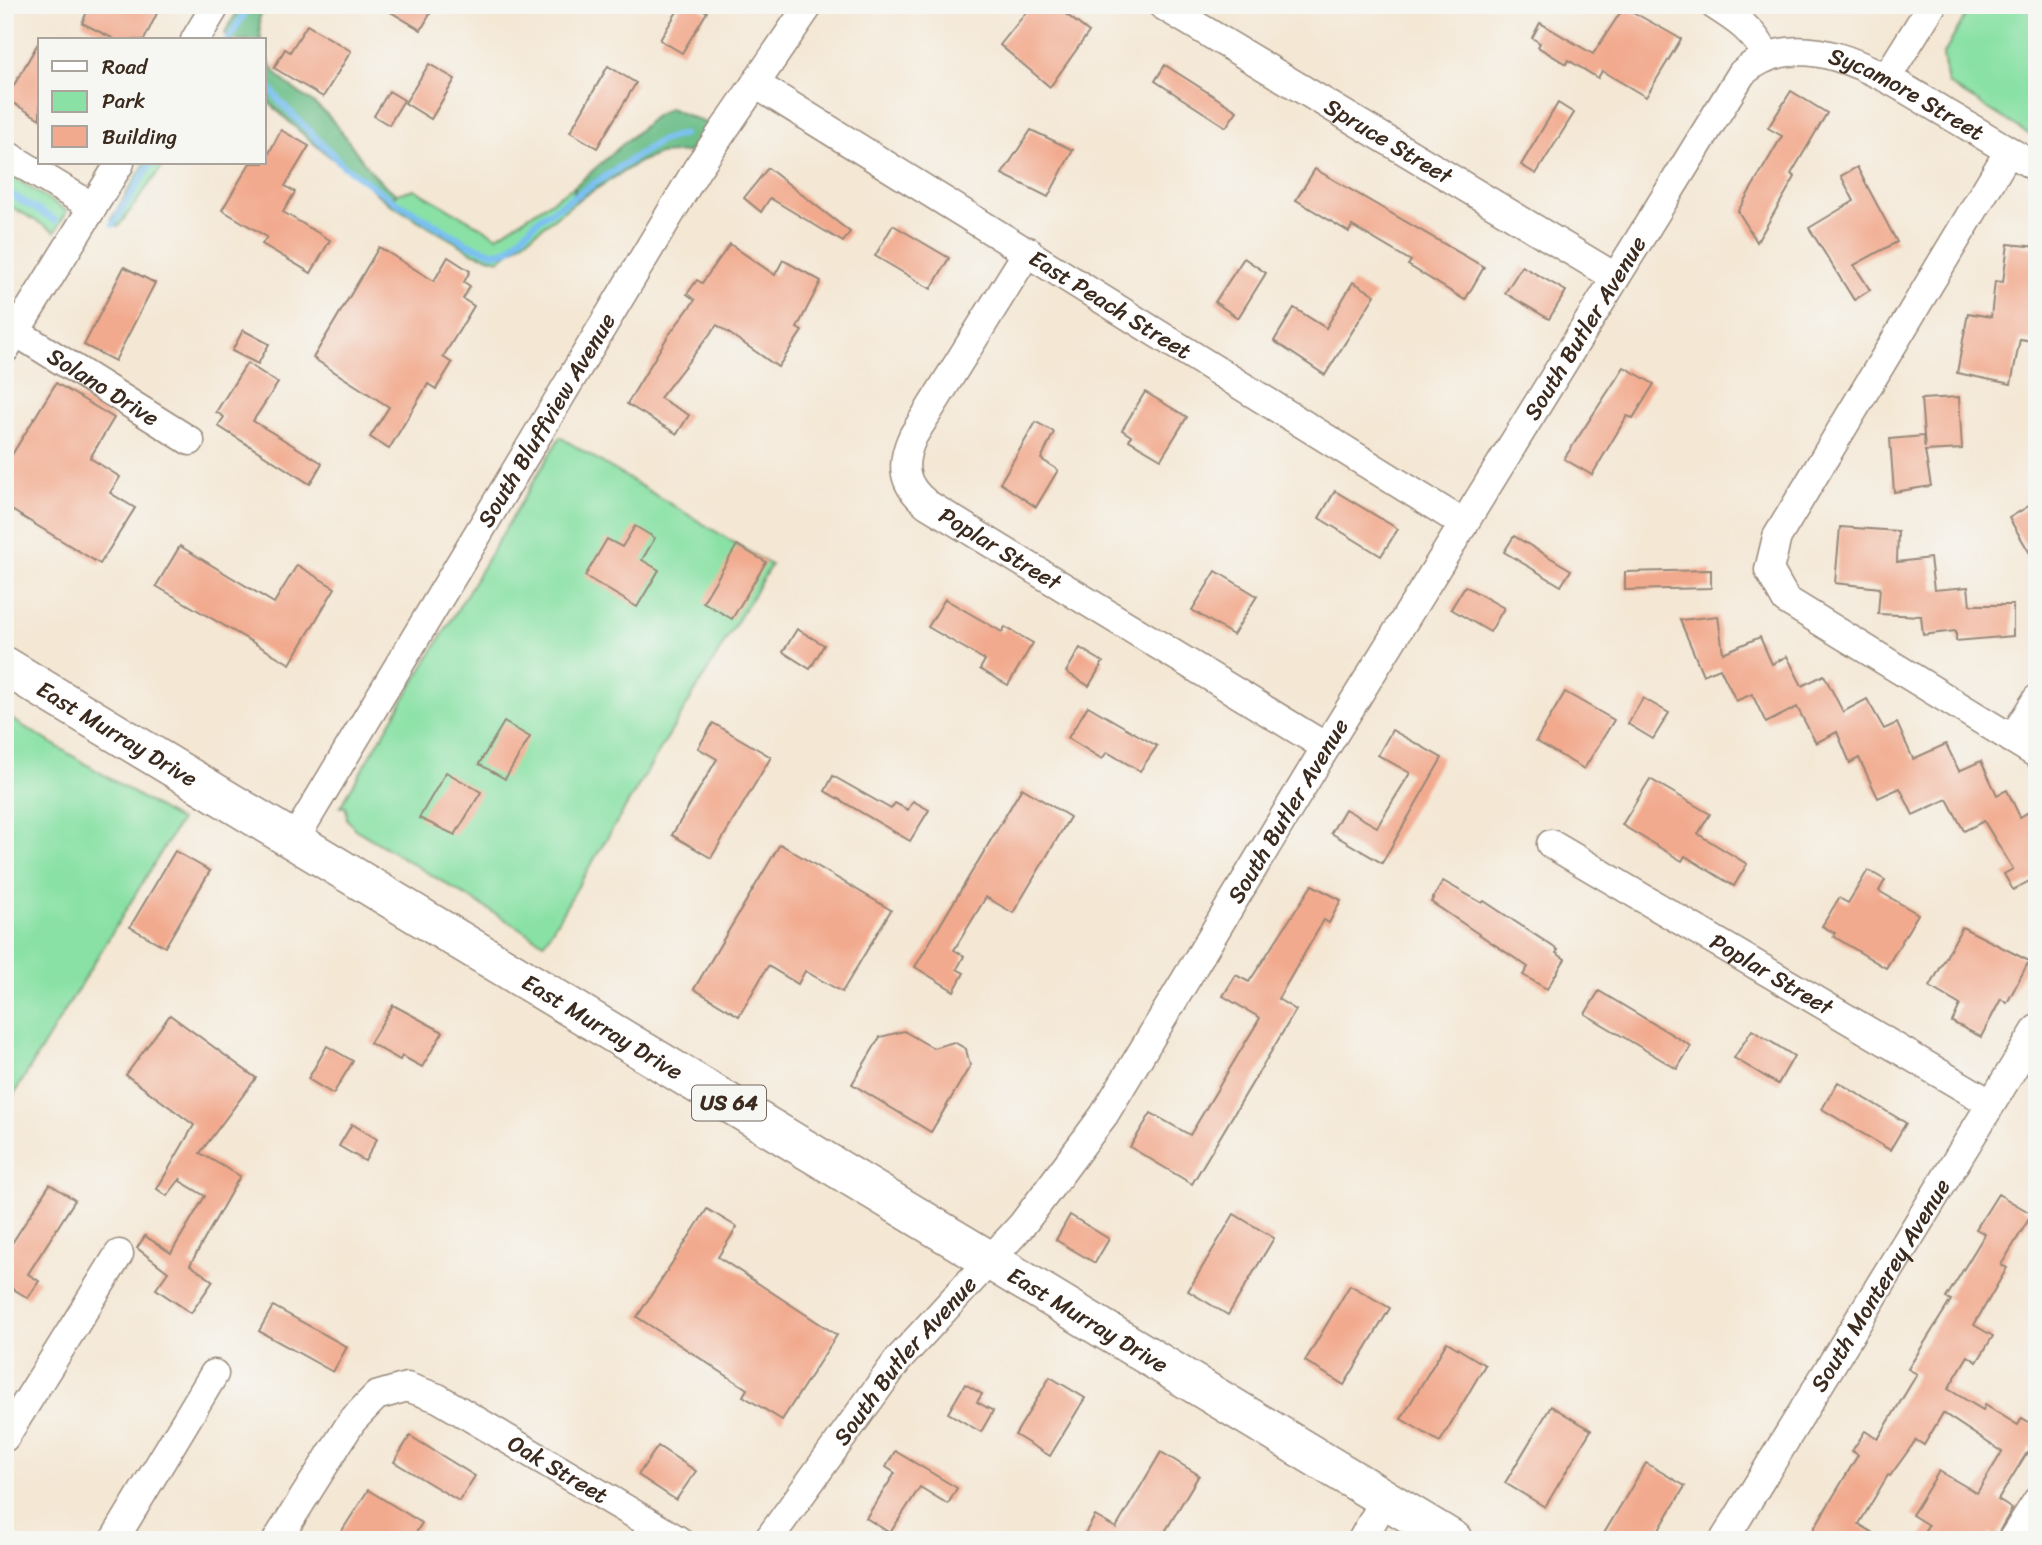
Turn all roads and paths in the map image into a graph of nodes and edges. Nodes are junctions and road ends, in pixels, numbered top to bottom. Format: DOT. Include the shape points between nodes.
graph roads {
  1 [pos="216,5"];
  2 [pos="809,5"];
  3 [pos="1162,5"];
  4 [pos="1714,5"];
  5 [pos="1932,5"];
  6 [pos="196,38"];
  7 [pos="1766,56"];
  8 [pos="1887,78"];
  9 [pos="757,85"];
  10 [pos="2009,151"];
  11 [pos="5,154"];
  12 [pos="119,164"];
  13 [pos="2037,168"];
  14 [pos="93,208"];
  15 [pos="1028,251"];
  16 [pos="1615,277"];
  17 [pos="10,341"];
  18 [pos="190,441"];
  19 [pos="1464,524"];
  20 [pos="5,666"];
  21 [pos="2037,699"];
  22 [pos="2012,739"];
  23 [pos="1326,747"];
  24 [pos="2037,754"];
  25 [pos="294,840"];
  26 [pos="1551,844"];
  27 [pos="2037,1029"];
  28 [pos="1990,1103"];
  29 [pos="120,1254"];
  30 [pos="991,1261"];
  31 [pos="214,1374"];
  32 [pos="8,1428"];
  33 [pos="1385,1499"];
  34 [pos="2037,1501"];
  35 [pos="114,1540"];
  36 [pos="277,1540"];
  37 [pos="678,1540"];
  38 [pos="768,1540"];
  39 [pos="1362,1540"];
  40 [pos="1453,1540"];
  41 [pos="1724,1540"];
  42 [pos="2012,1540"];
  1 -- 6 [label="street"];
  2 -- 9 [label="street, South Bluffview Avenue"];
  3 -- 16 [label="street, Spruce Street"];
  4 -- 7 [label="street" via="1743,24"];
  5 -- 8 [label="street"];
  7 -- 8 [label="street, Sycamore Street" via="1786,51 1818,54"];
  7 -- 16 [label="street, South Butler Avenue" via="1742,73 1729,90"];
  8 -- 10 [label="street, Sycamore Street"];
  9 -- 15 [label="street, East Peach Street"];
  9 -- 25 [label="street, South Bluffview Avenue" via="697,169"];
  10 -- 13 [label="street, Sycamore Street"];
  10 -- 22 [label="street" via="1777,537 1769,570 1786,600"];
  11 -- 14 [label="street"];
  12 -- 14 [label="street"];
  14 -- 17 [label="street"];
  15 -- 19 [label="street, East Peach Street"];
  15 -- 23 [label="street, Poplar Street" via="913,436 904,459 909,486 926,503"];
  16 -- 19 [label="street, South Butler Avenue"];
  17 -- 18 [label="street, Solano Drive"];
  19 -- 23 [label="street, South Butler Avenue"];
  20 -- 25 [label="highway, East Murray Drive / US 64"];
  21 -- 22 [label="street"];
  22 -- 24 [label="street"];
  23 -- 30 [label="street, South Butler Avenue" via="1104,1115"];
  25 -- 30 [label="highway, East Murray Drive / US 64"];
  26 -- 28 [label="street, Poplar Street"];
  27 -- 28 [label="street, South Monterey Avenue"];
  28 -- 41 [label="street, South Monterey Avenue"];
  29 -- 32 [label="street"];
  30 -- 33 [label="highway, East Murray Drive / US 64"];
  30 -- 38 [label="street, South Butler Avenue" via="898,1360"];
  31 -- 35 [label="street"];
  33 -- 39 [label="street"];
  33 -- 40 [label="highway, East Murray Drive / US 64"];
  34 -- 42 [label="street"];
  36 -- 37 [label="street, Oak Street" via="352,1420 376,1396 407,1387 438,1398"];
}
